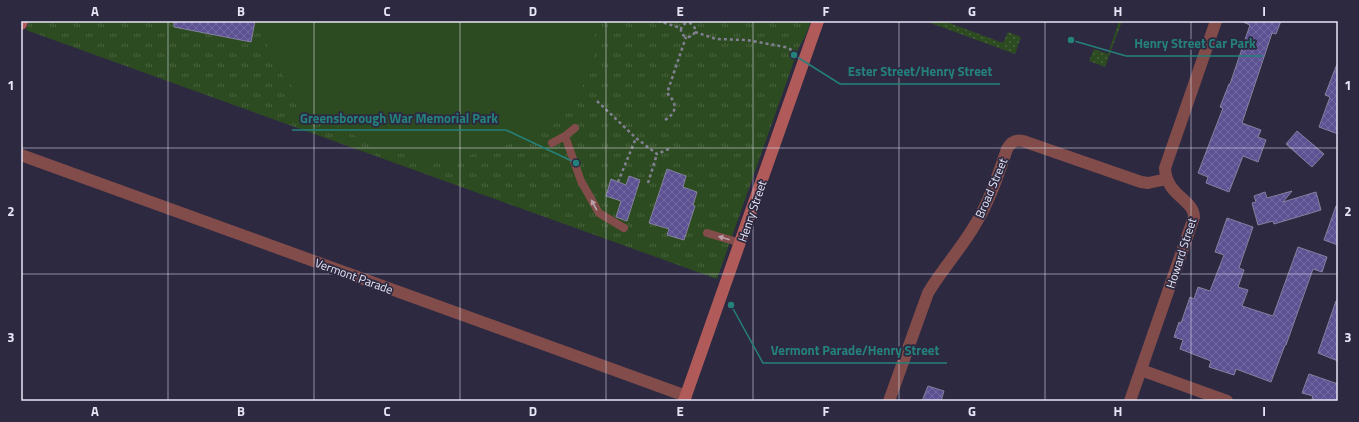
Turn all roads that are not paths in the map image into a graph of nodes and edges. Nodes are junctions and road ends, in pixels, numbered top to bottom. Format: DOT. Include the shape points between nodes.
graph roads {
  1 [pos="22,21"];
  2 [pos="818,21"];
  3 [pos="1216,21"];
  4 [pos="21,24"];
  5 [pos="575,128"];
  6 [pos="565,136"];
  7 [pos="552,142"];
  8 [pos="22,155"];
  9 [pos="1167,179"];
  10 [pos="624,228"];
  11 [pos="707,233"];
  12 [pos="741,243"];
  13 [pos="1141,370"];
  14 [pos="685,398"];
  15 [pos="889,401"];
  16 [pos="1130,401"];
  17 [pos="1227,401"];
  1 -- 4 [label="street"];
  2 -- 12 [label="street, Henry Street"];
  3 -- 9 [label="street" via="1167,162"];
  5 -- 6 [label="lane"];
  6 -- 7 [label="lane"];
  10 -- 6 [label="lane, one-way" via="599,213 581,181"];
  8 -- 14 [label="street, Vermont Parade"];
  9 -- 13 [label="street, Howard Street" via="1174,191 1192,208 1194,217"];
  9 -- 15 [label="street, Broad Street" via="1141,182 1023,141 1011,143 988,202 928,293"];
  12 -- 11 [label="lane, one-way"];
  12 -- 14 [label="street, Henry Street"];
  13 -- 16 [label="street, Howard Street"];
  13 -- 17 [label="street"];
}
